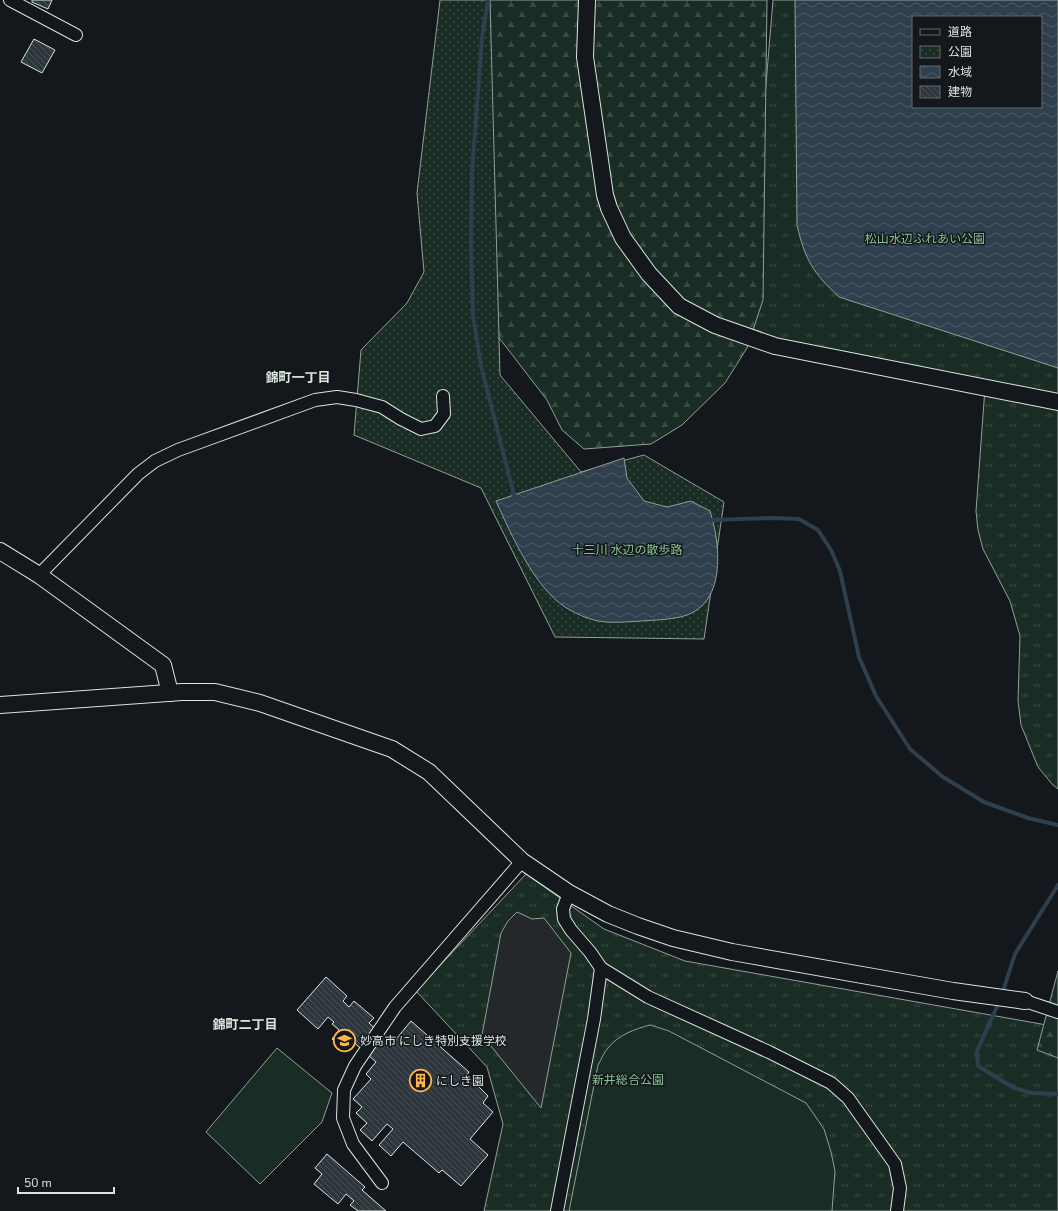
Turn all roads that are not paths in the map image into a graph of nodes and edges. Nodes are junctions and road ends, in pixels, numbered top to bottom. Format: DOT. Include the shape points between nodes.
graph roads {
  1 [pos="10,0"];
  2 [pos="587,0"];
  3 [pos="76,35"];
  4 [pos="443,396"];
  5 [pos="1058,402"];
  6 [pos="0,551"];
  7 [pos="39,575"];
  8 [pos="170,693"];
  9 [pos="0,705"];
  10 [pos="522,861"];
  11 [pos="569,892"];
  12 [pos="601,968"];
  13 [pos="1026,1001"];
  14 [pos="1058,1012"];
  15 [pos="382,1183"];
  16 [pos="557,1211"];
  17 [pos="897,1211"];
  1 -- 3 [label="street"];
  2 -- 5 [label="street" via="585,57 605,195 623,238 649,274 679,306 715,325 775,346"];
  4 -- 7 [label="street" via="444,414 436,426 421,429 382,407 336,397 315,400 178,450 138,474"];
  6 -- 7 [label="street"];
  7 -- 8 [label="street" via="163,665"];
  8 -- 9 [label="street"];
  8 -- 10 [label="street" via="215,692 252,701 392,749 429,772"];
  10 -- 11 [label="street"];
  10 -- 15 [label="street" via="395,1007 355,1066 344,1090 343,1118 352,1144"];
  11 -- 12 [label="street" via="563,909 564,919"];
  11 -- 13 [label="street" via="608,914 697,945 954,991"];
  12 -- 16 [label="street" via="594,1019"];
  12 -- 17 [label="street" via="648,997 831,1083 848,1098 895,1164 900,1188"];
  13 -- 14 [label="street"];
}
